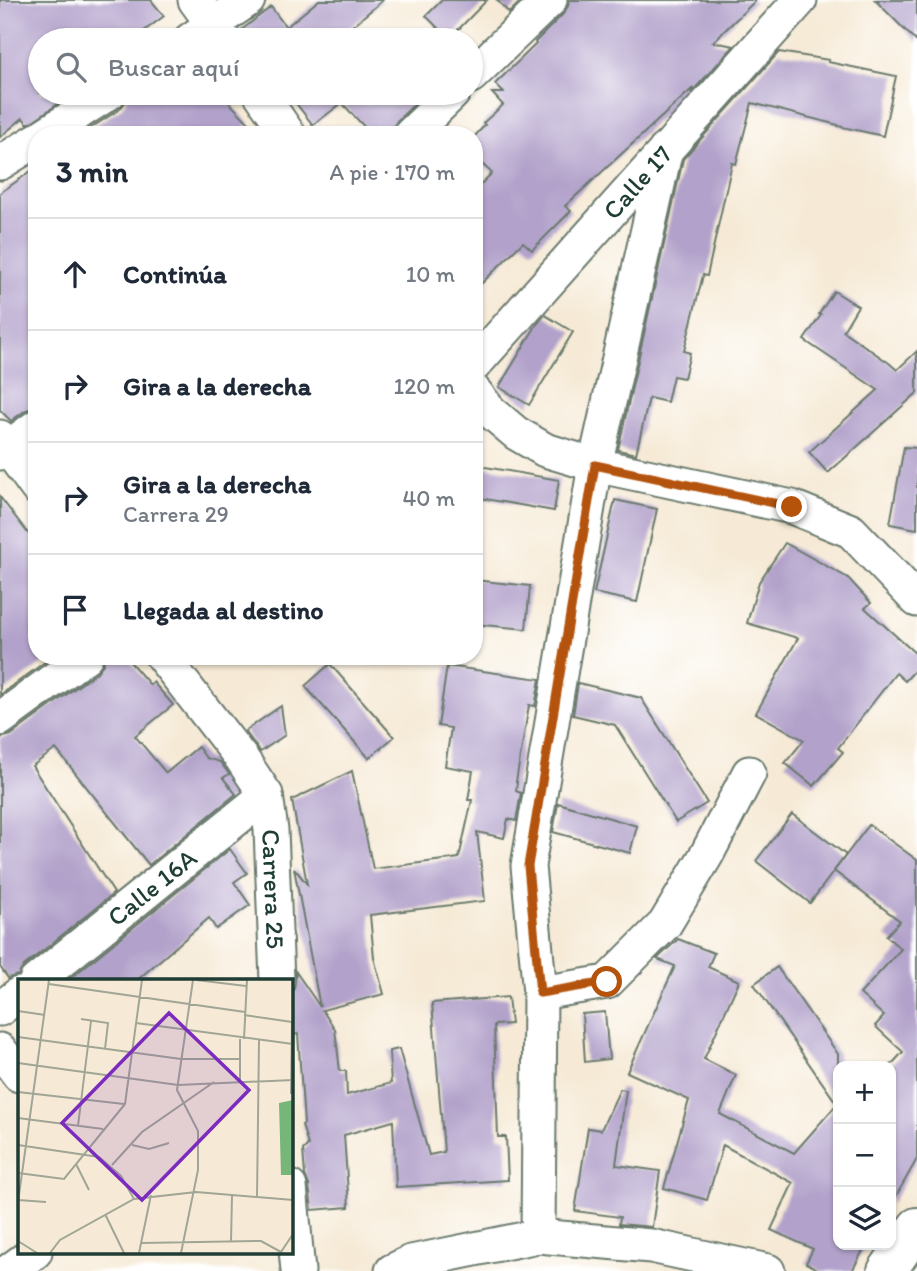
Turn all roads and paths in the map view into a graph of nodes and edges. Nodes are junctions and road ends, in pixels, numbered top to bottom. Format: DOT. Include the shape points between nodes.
graph roads {
  1 [pos="248,0"];
  2 [pos="550,0"];
  3 [pos="800,0"];
  4 [pos="206,26"];
  5 [pos="483,64"];
  6 [pos="90,105"];
  7 [pos="268,105"];
  8 [pos="441,105"];
  9 [pos="58,126"];
  10 [pos="283,126"];
  11 [pos="419,126"];
  12 [pos="28,146"];
  13 [pos="666,149"];
  14 [pos="0,163"];
  15 [pos="483,355"];
  16 [pos="483,402"];
  17 [pos="28,431"];
  18 [pos="2,446"];
  19 [pos="595,465"];
  20 [pos="28,477"];
  21 [pos="917,600"];
  22 [pos="74,665"];
  23 [pos="169,665"];
  24 [pos="0,719"];
  25 [pos="749,773"];
  26 [pos="266,795"];
  27 [pos="38,979"];
  28 [pos="277,979"];
  29 [pos="540,993"];
  30 [pos="18,995"];
  31 [pos="0,1009"];
  32 [pos="0,1050"];
  33 [pos="18,1074"];
  34 [pos="292,1208"];
  35 [pos="917,1227"];
  36 [pos="538,1236"];
  37 [pos="32,1254"];
  38 [pos="9,1271"];
  39 [pos="298,1271"];
  40 [pos="392,1271"];
  41 [pos="768,1271"];
  42 [pos="887,1271"];
  1 -- 4 [label="street"];
  2 -- 5 [label="street"];
  3 -- 13 [label="street, Calle 17"];
  6 -- 9 [label="street"];
  7 -- 10 [label="street"];
  8 -- 11 [label="street"];
  12 -- 14 [label="street"];
  13 -- 15 [label="street, Calle 17"];
  13 -- 19 [label="street"];
  16 -- 19 [label="street" via="516,433 545,450"];
  17 -- 18 [label="street"];
  18 -- 20 [label="street"];
  19 -- 21 [label="street" via="792,507 851,531"];
  19 -- 29 [label="street" via="528,866"];
  22 -- 24 [label="street"];
  23 -- 26 [label="street"];
  25 -- 29 [label="street" via="665,924 607,982"];
  26 -- 27 [label="street, Calle 16A"];
  26 -- 28 [label="street, Carrera 25"];
  29 -- 36 [label="street"];
  30 -- 31 [label="street"];
  32 -- 33 [label="street"];
  34 -- 39 [label="street"];
  35 -- 42 [label="main road"];
  36 -- 40 [label="street" via="411,1262"];
  36 -- 41 [label="street" via="651,1246"];
  37 -- 38 [label="street"];
}
